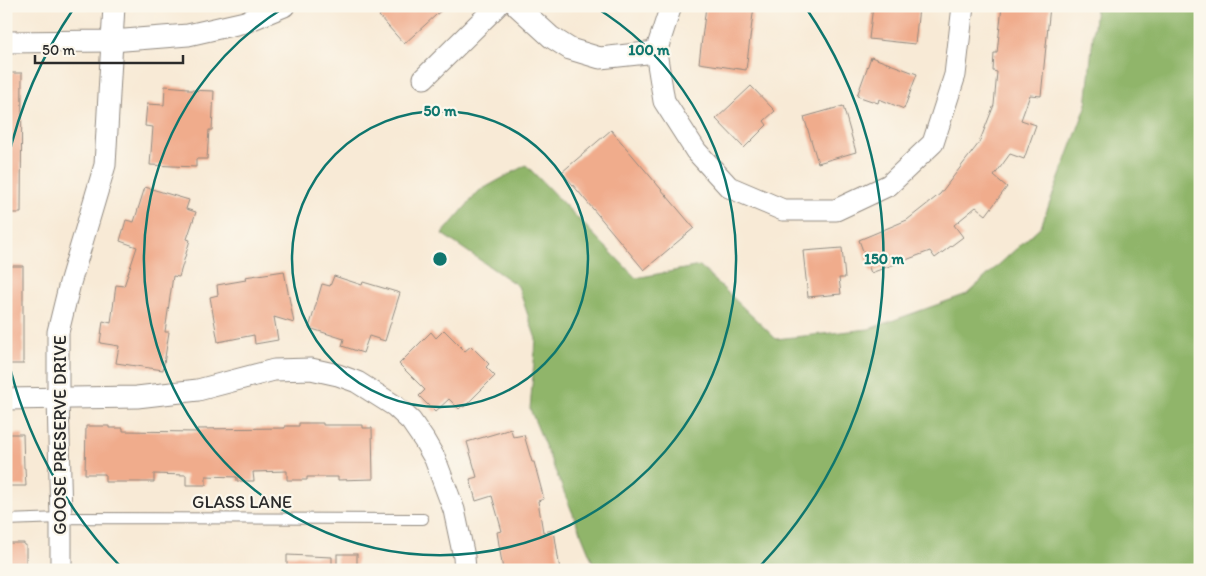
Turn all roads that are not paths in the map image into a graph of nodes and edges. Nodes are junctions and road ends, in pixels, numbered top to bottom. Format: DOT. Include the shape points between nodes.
graph roads {
  1 [pos="114,6"];
  2 [pos="497,6"];
  3 [pos="517,6"];
  4 [pos="671,6"];
  5 [pos="963,6"];
  6 [pos="272,9"];
  7 [pos="112,41"];
  8 [pos="6,42"];
  9 [pos="656,52"];
  10 [pos="424,78"];
  11 [pos="6,398"];
  12 [pos="58,398"];
  13 [pos="61,518"];
  14 [pos="423,519"];
  15 [pos="6,520"];
  16 [pos="61,570"];
  17 [pos="465,570"];
  1 -- 7 [label="street, GOOSE PRESERVE DRIVE"];
  2 -- 10 [label="street"];
  3 -- 9 [label="street" via="551,37 570,49 600,58"];
  4 -- 9 [label="street"];
  5 -- 9 [label="street" via="955,75 932,143 889,185 836,210 783,210 729,187 696,151 664,101"];
  6 -- 7 [label="street" via="245,22 188,35"];
  7 -- 8 [label="street"];
  7 -- 12 [label="street, GOOSE PRESERVE DRIVE" via="105,165 58,332"];
  11 -- 12 [label="street"];
  12 -- 13 [label="street, GOOSE PRESERVE DRIVE"];
  12 -- 17 [label="street" via="137,397 198,390 274,370 311,369 357,382 395,406 411,421 435,459 454,510"];
  13 -- 14 [label="lane, GLASS LANE"];
  13 -- 15 [label="lane, GLASS LANE"];
  13 -- 16 [label="street, GOOSE PRESERVE DRIVE"];
}
